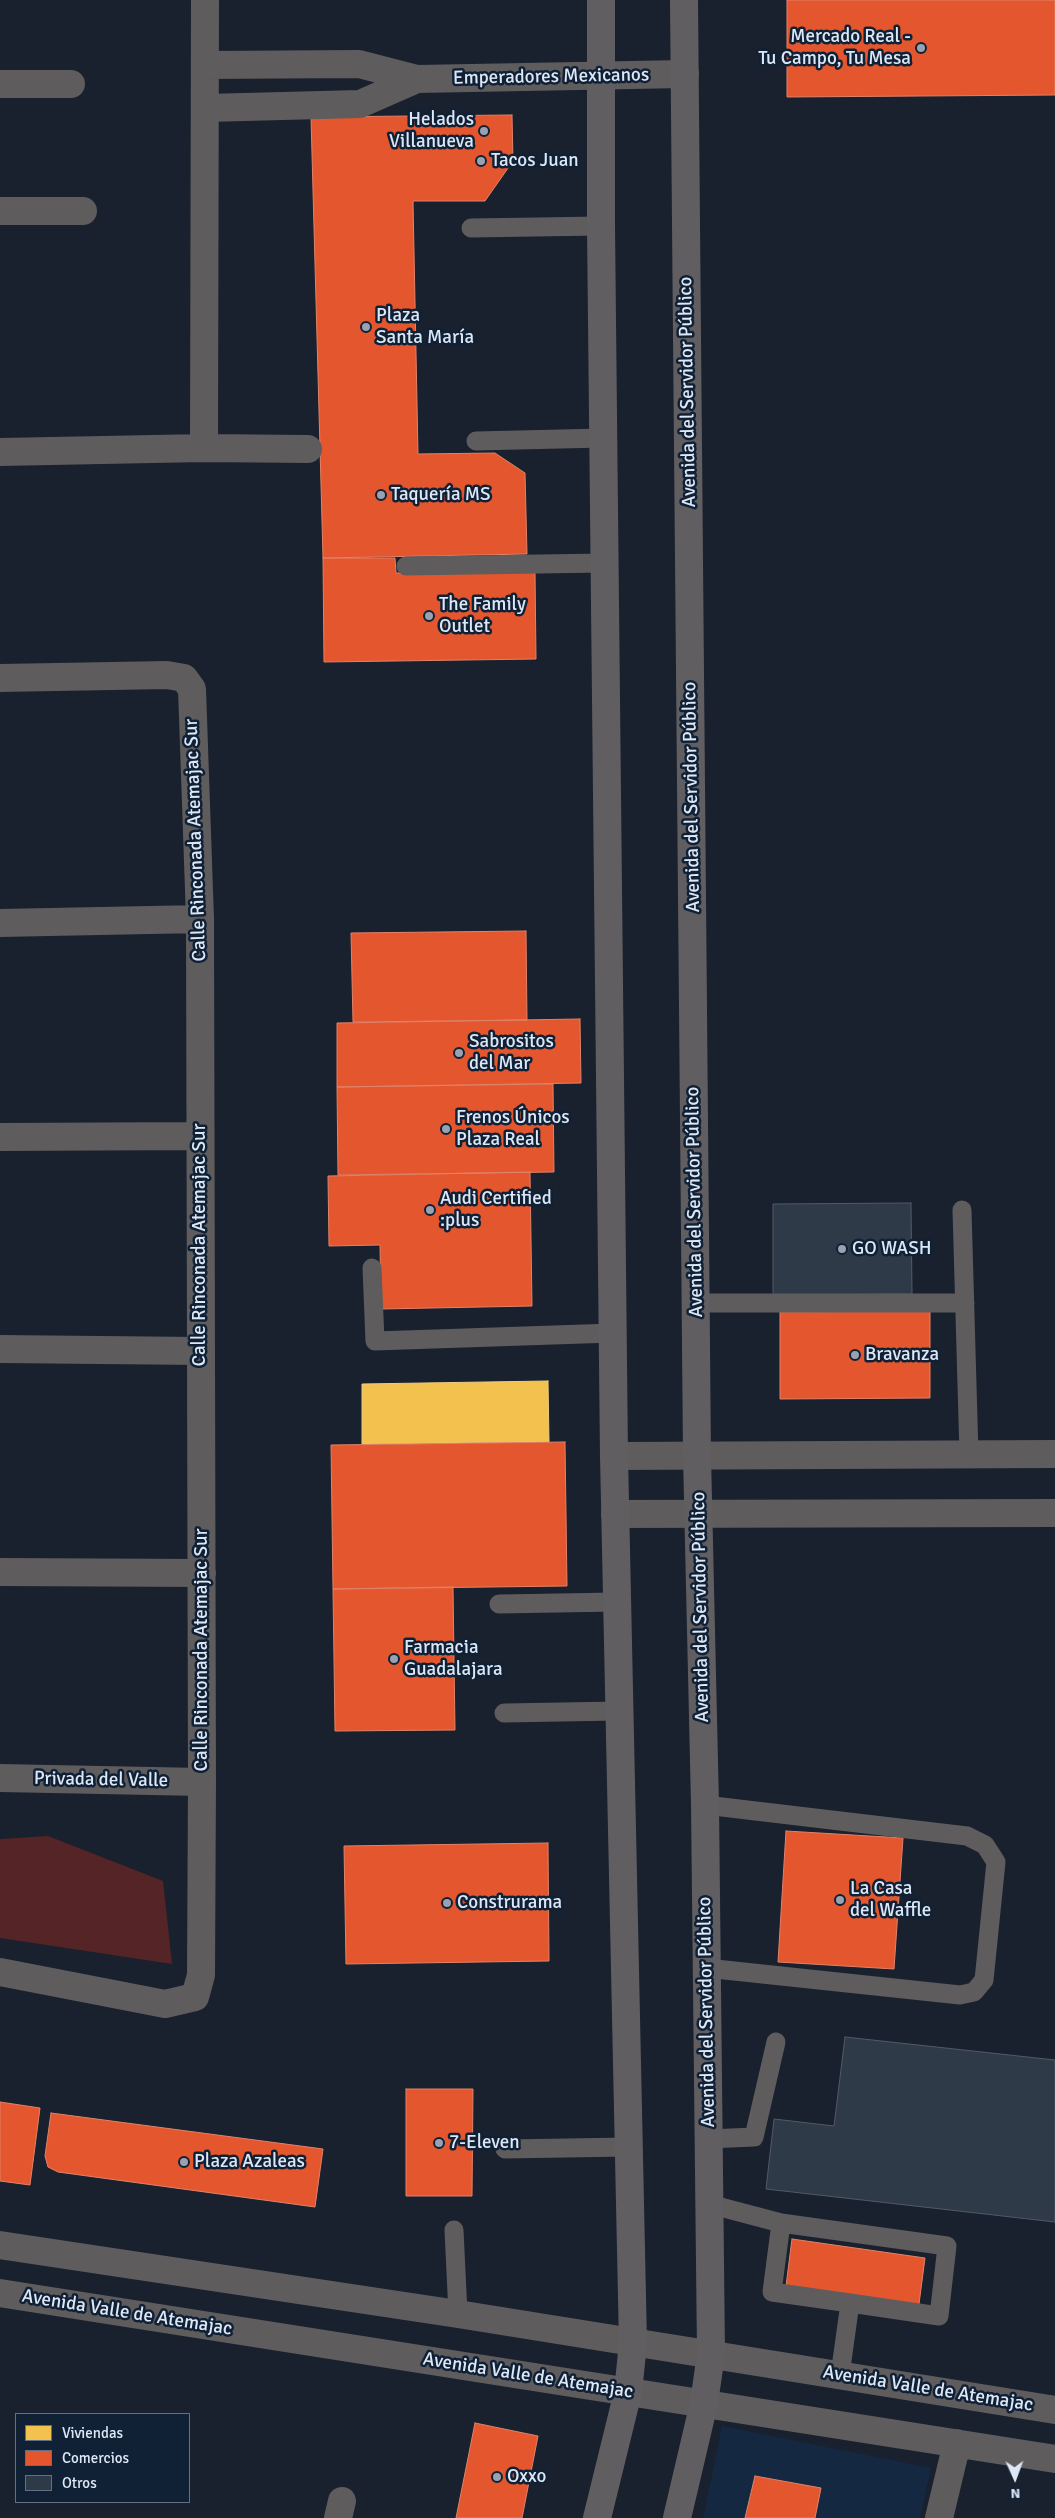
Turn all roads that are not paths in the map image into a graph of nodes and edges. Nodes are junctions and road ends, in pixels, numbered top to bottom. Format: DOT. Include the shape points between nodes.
graph roads {
  1 [pos="205,0"];
  2 [pos="601,0"];
  3 [pos="684,0"];
  4 [pos="206,65"];
  5 [pos="685,74"];
  6 [pos="602,76"];
  7 [pos="417,79"];
  8 [pos="0,84"];
  9 [pos="71,84"];
  10 [pos="206,108"];
  11 [pos="0,211"];
  12 [pos="83,211"];
  13 [pos="601,226"];
  14 [pos="471,228"];
  15 [pos="603,438"];
  16 [pos="476,441"];
  17 [pos="204,448"];
  18 [pos="308,449"];
  19 [pos="0,452"];
  20 [pos="605,563"];
  21 [pos="406,566"];
  22 [pos="0,678"];
  23 [pos="200,919"];
  24 [pos="0,923"];
  25 [pos="200,1136"];
  26 [pos="0,1137"];
  27 [pos="962,1210"];
  28 [pos="372,1268"];
  29 [pos="696,1303"];
  30 [pos="965,1303"];
  31 [pos="613,1333"];
  32 [pos="0,1349"];
  33 [pos="200,1351"];
  34 [pos="1055,1454"];
  35 [pos="969,1455"];
  36 [pos="614,1456"];
  37 [pos="697,1456"];
  38 [pos="1055,1513"];
  39 [pos="615,1514"];
  40 [pos="699,1514"];
  41 [pos="0,1572"];
  42 [pos="202,1573"];
  43 [pos="616,1602"];
  44 [pos="498,1604"];
  45 [pos="620,1711"];
  46 [pos="504,1713"];
  47 [pos="0,1778"];
  48 [pos="202,1782"];
  49 [pos="705,1806"];
  50 [pos="706,1968"];
  51 [pos="0,1972"];
  52 [pos="776,2042"];
  53 [pos="708,2139"];
  54 [pos="629,2147"];
  55 [pos="505,2149"];
  56 [pos="709,2204"];
  57 [pos="781,2223"];
  58 [pos="454,2230"];
  59 [pos="0,2245"];
  60 [pos="0,2293"];
  61 [pos="850,2303"];
  62 [pos="458,2314"];
  63 [pos="633,2343"];
  64 [pos="711,2354"];
  65 [pos="840,2375"];
  66 [pos="628,2392"];
  67 [pos="704,2403"];
  68 [pos="1055,2410"];
  69 [pos="957,2443"];
  70 [pos="1055,2459"];
  71 [pos="597,2518"];
  72 [pos="677,2518"];
  73 [pos="940,2518"];
  1 -- 4 [label="street"];
  2 -- 6 [label="street"];
  3 -- 5 [label="street, Avenida del Servidor Público"];
  4 -- 7 [label="street, Emperadores Mexicanos" via="359,64"];
  4 -- 10 [label="street"];
  5 -- 6 [label="street, Emperadores Mexicanos"];
  5 -- 29 [label="street, Avenida del Servidor Público"];
  6 -- 7 [label="street, Emperadores Mexicanos"];
  6 -- 13 [label="street"];
  7 -- 10 [label="street, Emperadores Mexicanos" via="360,104"];
  8 -- 9 [label="street"];
  10 -- 17 [label="street"];
  11 -- 12 [label="street"];
  13 -- 14 [label="lane"];
  13 -- 15 [label="street"];
  15 -- 16 [label="lane"];
  15 -- 20 [label="street"];
  17 -- 18 [label="street"];
  17 -- 19 [label="street"];
  20 -- 21 [label="lane"];
  20 -- 31 [label="street"];
  22 -- 23 [label="street, Calle Rinconada Atemajac Sur" via="167,675 184,678 192,689"];
  23 -- 24 [label="street"];
  23 -- 25 [label="street, Calle Rinconada Atemajac Sur"];
  25 -- 26 [label="street"];
  25 -- 33 [label="street, Calle Rinconada Atemajac Sur"];
  27 -- 30 [label="lane"];
  28 -- 31 [label="lane" via="375,1341"];
  29 -- 30 [label="lane"];
  29 -- 37 [label="street, Avenida del Servidor Público"];
  30 -- 35 [label="lane"];
  31 -- 36 [label="street"];
  32 -- 33 [label="street"];
  33 -- 42 [label="street, Calle Rinconada Atemajac Sur"];
  34 -- 35 [label="street"];
  35 -- 37 [label="street"];
  36 -- 37 [label="street"];
  36 -- 39 [label="street"];
  37 -- 40 [label="street, Avenida del Servidor Público"];
  38 -- 40 [label="street"];
  39 -- 40 [label="street"];
  39 -- 43 [label="street"];
  40 -- 49 [label="street, Avenida del Servidor Público"];
  41 -- 42 [label="street"];
  42 -- 48 [label="street, Calle Rinconada Atemajac Sur"];
  43 -- 44 [label="lane"];
  43 -- 45 [label="street"];
  45 -- 46 [label="lane"];
  45 -- 54 [label="street"];
  47 -- 48 [label="street, Privada del Valle"];
  48 -- 51 [label="street, Calle Rinconada Atemajac Sur" via="201,1975 195,1997 165,2004"];
  49 -- 50 [label="street, Avenida del Servidor Público"];
  49 -- 50 [label="lane" via="967,1836 985,1845 996,1862 984,1980 974,1992 960,1995"];
  50 -- 53 [label="street, Avenida del Servidor Público"];
  52 -- 53 [label="lane" via="754,2138"];
  53 -- 56 [label="street, Avenida del Servidor Público"];
  54 -- 55 [label="lane"];
  54 -- 63 [label="street"];
  56 -- 57 [label="lane"];
  56 -- 64 [label="street, Avenida del Servidor Público"];
  57 -- 61 [label="lane" via="772,2292"];
  57 -- 61 [label="lane" via="947,2246 939,2316"];
  58 -- 62 [label="lane"];
  59 -- 62 [label="street, Avenida Valle de Atemajac"];
  60 -- 66 [label="street, Avenida Valle de Atemajac"];
  61 -- 65 [label="lane"];
  62 -- 63 [label="street, Avenida Valle de Atemajac"];
  63 -- 64 [label="street, Avenida Valle de Atemajac"];
  63 -- 66 [label="street"];
  64 -- 65 [label="street, Avenida Valle de Atemajac"];
  64 -- 67 [label="street, Avenida del Servidor Público"];
  65 -- 68 [label="street, Avenida Valle de Atemajac"];
  66 -- 67 [label="street, Avenida Valle de Atemajac"];
  66 -- 71 [label="street"];
  67 -- 69 [label="street, Avenida Valle de Atemajac"];
  67 -- 72 [label="street, Avenida del Servidor Público"];
  69 -- 70 [label="street, Avenida Valle de Atemajac"];
  69 -- 73 [label="street"];
}
